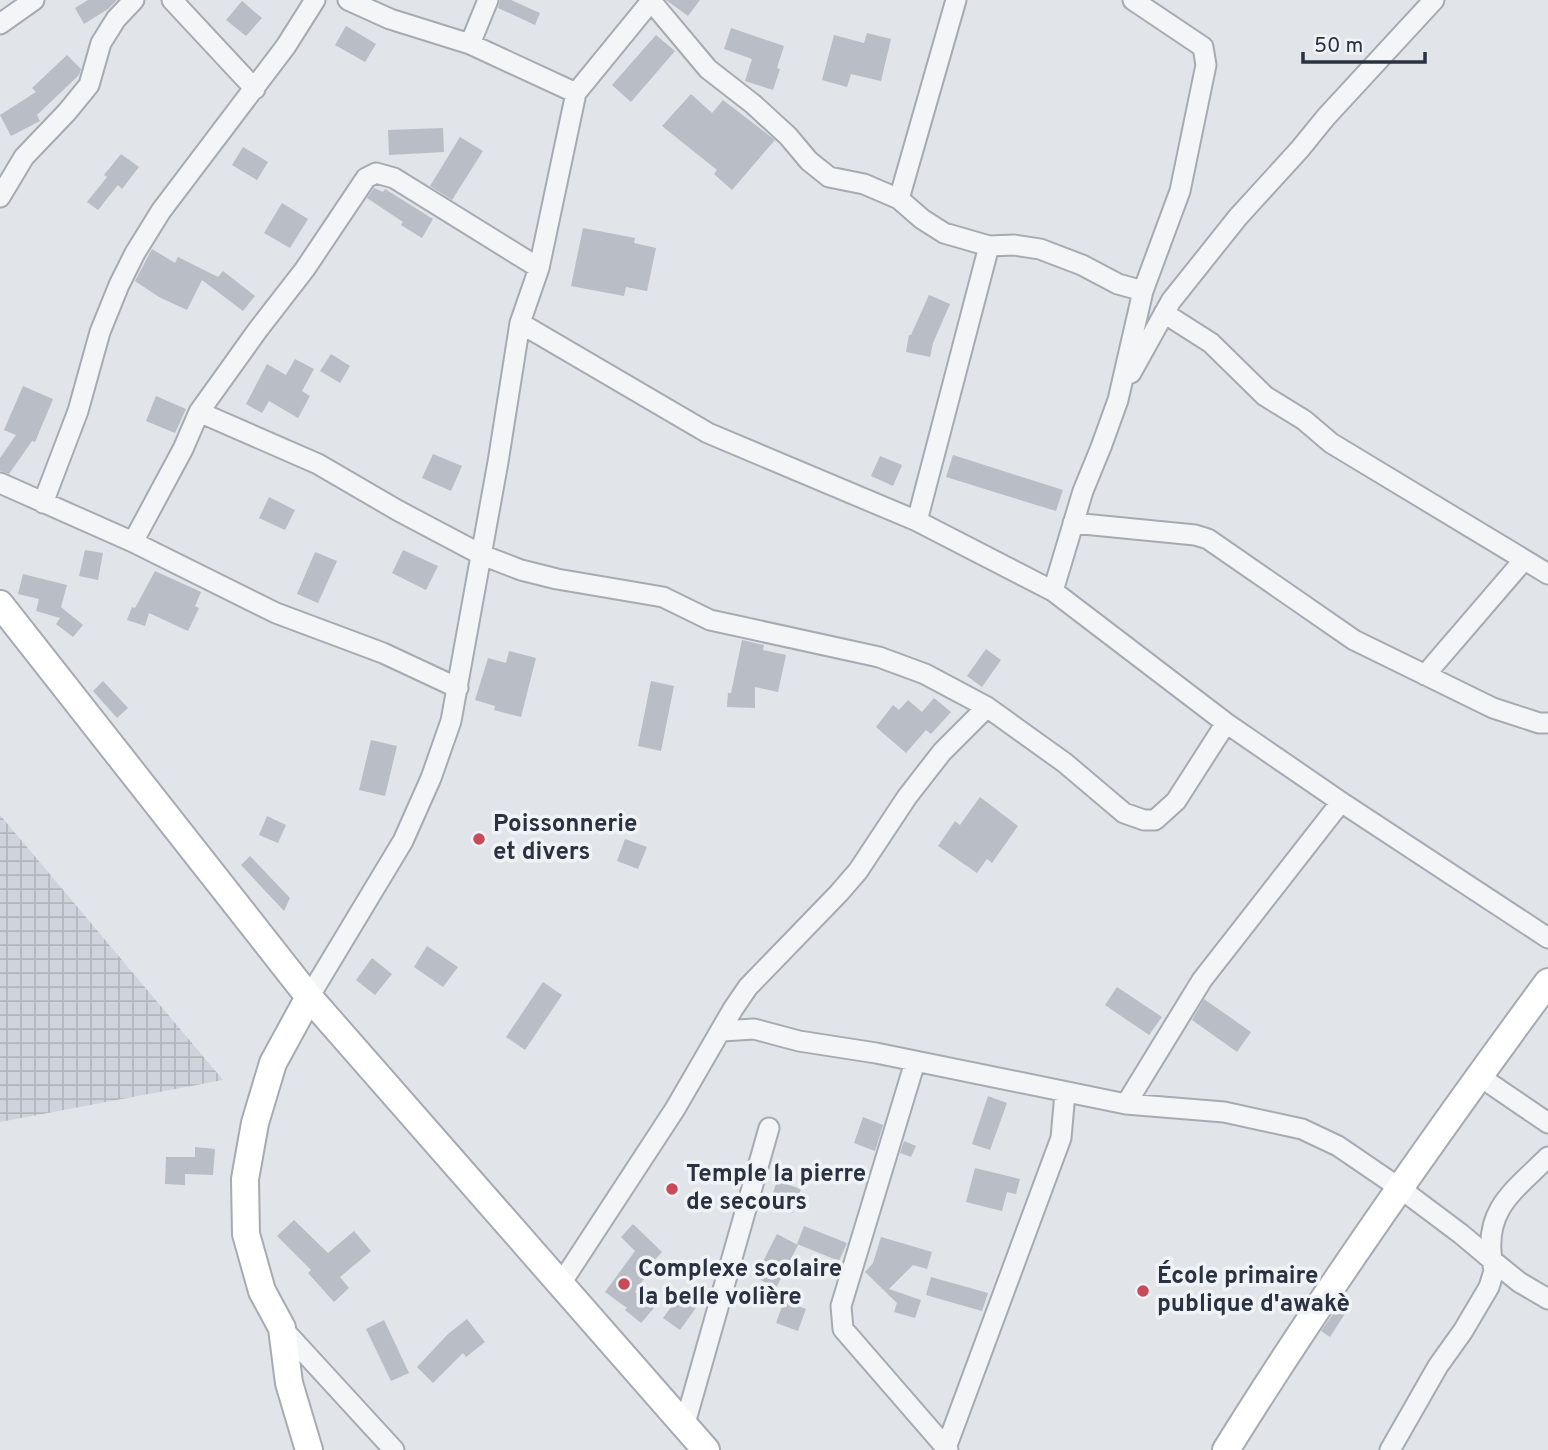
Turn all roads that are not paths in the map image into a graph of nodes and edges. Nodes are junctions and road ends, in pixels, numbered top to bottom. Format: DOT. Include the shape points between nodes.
graph roads {
  1 [pos="34,0"];
  2 [pos="134,0"];
  3 [pos="172,0"];
  4 [pos="315,0"];
  5 [pos="348,0"];
  6 [pos="488,0"];
  7 [pos="652,0"];
  8 [pos="956,0"];
  9 [pos="1133,0"];
  10 [pos="1434,0"];
  11 [pos="0,24"];
  12 [pos="470,44"];
  13 [pos="255,89"];
  14 [pos="576,93"];
  15 [pos="0,197"];
  16 [pos="898,199"];
  17 [pos="989,246"];
  18 [pos="539,268"];
  19 [pos="1143,291"];
  20 [pos="1164,313"];
  21 [pos="520,323"];
  22 [pos="1118,400"];
  23 [pos="199,412"];
  24 [pos="0,483"];
  25 [pos="43,503"];
  26 [pos="917,522"];
  27 [pos="1073,523"];
  28 [pos="133,542"];
  29 [pos="482,555"];
  30 [pos="1523,561"];
  31 [pos="1548,574"];
  32 [pos="1053,591"];
  33 [pos="0,604"];
  34 [pos="1425,675"];
  35 [pos="458,688"];
  36 [pos="987,707"];
  37 [pos="1226,723"];
  38 [pos="1548,723"];
  39 [pos="1340,802"];
  40 [pos="1548,939"];
  41 [pos="1548,982"];
  42 [pos="309,997"];
  43 [pos="722,1031"];
  44 [pos="915,1062"];
  45 [pos="1479,1076"];
  46 [pos="1065,1093"];
  47 [pos="1126,1104"];
  48 [pos="1548,1123"];
  49 [pos="769,1128"];
  50 [pos="1548,1157"];
  51 [pos="1401,1189"];
  52 [pos="1492,1260"];
  53 [pos="560,1285"];
  54 [pos="1548,1299"];
  55 [pos="282,1328"];
  56 [pos="684,1427"];
  57 [pos="947,1449"];
  58 [pos="309,1450"];
  59 [pos="394,1450"];
  60 [pos="706,1450"];
  61 [pos="1226,1450"];
  62 [pos="1390,1450"];
  1 -- 11 [label="street"];
  2 -- 15 [label="street" via="102,43 89,85 24,157"];
  3 -- 13 [label="street"];
  4 -- 13 [label="street"];
  5 -- 12 [label="street" via="390,19"];
  6 -- 12 [label="street"];
  7 -- 14 [label="street"];
  7 -- 16 [label="street" via="708,69 753,104 809,161 829,177 864,184"];
  8 -- 16 [label="street"];
  9 -- 19 [label="street" via="1203,47 1206,65 1180,191"];
  10 -- 20 [label="street" via="1246,207"];
  12 -- 14 [label="street"];
  13 -- 25 [label="street" via="161,211 119,285"];
  14 -- 18 [label="street"];
  16 -- 17 [label="street" via="944,233"];
  17 -- 19 [label="street" via="1040,249"];
  17 -- 26 [label="street"];
  18 -- 21 [label="street"];
  18 -- 23 [label="street" via="394,178 376,173 366,178"];
  19 -- 22 [label="street"];
  20 -- 22 [label="street"];
  20 -- 30 [label="street" via="1211,343 1265,396 1331,443"];
  21 -- 26 [label="street" via="708,433"];
  21 -- 29 [label="street"];
  22 -- 27 [label="street"];
  23 -- 28 [label="street"];
  23 -- 29 [label="street" via="318,464"];
  24 -- 25 [label="street"];
  25 -- 28 [label="street"];
  26 -- 32 [label="street"];
  27 -- 32 [label="street"];
  27 -- 34 [label="street" via="1208,539 1354,640"];
  28 -- 35 [label="street" via="276,613 383,653"];
  29 -- 35 [label="street"];
  29 -- 36 [label="street" via="556,579 663,597 733,626 879,657 925,674"];
  30 -- 31 [label="street"];
  30 -- 34 [label="street"];
  32 -- 37 [label="street"];
  33 -- 42 [label="street"];
  34 -- 38 [label="street" via="1493,708"];
  35 -- 42 [label="street" via="431,778 402,841"];
  36 -- 37 [label="street" via="1124,813 1144,820 1155,820 1176,801"];
  36 -- 43 [label="street" via="942,752 839,893 748,987"];
  37 -- 39 [label="street"];
  39 -- 40 [label="street"];
  39 -- 47 [label="street" via="1202,980"];
  41 -- 45 [label="street"];
  42 -- 53 [label="street"];
  42 -- 55 [label="street" via="273,1063 245,1179 246,1234 262,1291"];
  43 -- 44 [label="street" via="754,1029"];
  43 -- 53 [label="street"];
  44 -- 46 [label="street"];
  44 -- 57 [label="street" via="841,1306 843,1329"];
  45 -- 48 [label="street"];
  45 -- 51 [label="street"];
  46 -- 47 [label="street"];
  46 -- 57 [label="street" via="1061,1138"];
  47 -- 51 [label="street" via="1224,1112 1302,1129 1338,1146"];
  49 -- 56 [label="street"];
  50 -- 52 [label="street" via="1506,1200 1492,1222"];
  51 -- 52 [label="street"];
  51 -- 61 [label="street"];
  52 -- 54 [label="street"];
  52 -- 62 [label="street" via="1489,1287"];
  53 -- 56 [label="street"];
  55 -- 58 [label="street" via="289,1383"];
  55 -- 59 [label="street"];
  56 -- 60 [label="street"];
}
